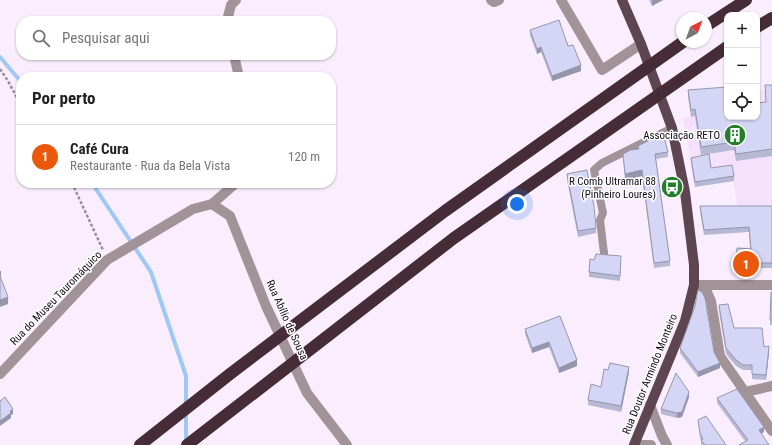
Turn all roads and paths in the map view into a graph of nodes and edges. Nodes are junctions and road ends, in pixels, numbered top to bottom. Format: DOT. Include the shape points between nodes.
graph roads {
  1 [pos="236,0"];
  2 [pos="491,0"];
  3 [pos="499,0"];
  4 [pos="561,0"];
  5 [pos="622,0"];
  6 [pos="746,0"];
  7 [pos="228,16"];
  8 [pos="772,18"];
  9 [pos="712,22"];
  10 [pos="760,25"];
  11 [pos="641,44"];
  12 [pos="676,47"];
  13 [pos="726,48"];
  14 [pos="235,60"];
  15 [pos="0,69"];
  16 [pos="238,72"];
  17 [pos="16,96"];
  18 [pos="672,128"];
  19 [pos="74,188"];
  20 [pos="230,188"];
  21 [pos="212,204"];
  22 [pos="604,253"];
  23 [pos="107,260"];
  24 [pos="694,284"];
  25 [pos="772,285"];
  26 [pos="0,374"];
  27 [pos="772,386"];
  28 [pos="745,392"];
  29 [pos="650,404"];
  30 [pos="772,431"];
  31 [pos="140,445"];
  32 [pos="187,445"];
  33 [pos="347,445"];
  34 [pos="634,445"];
  35 [pos="641,445"];
  36 [pos="651,445"];
  37 [pos="667,445"];
  1 -- 7 [label="street" via="230,5"];
  2 -- 3 [label="street"];
  4 -- 11 [label="street" via="602,70"];
  5 -- 11 [label="main road, Rua Doutor Armindo Monteiro"];
  6 -- 9 [label="highway"];
  8 -- 10 [label="highway"];
  11 -- 18 [label="main road, Rua Doutor Armindo Monteiro"];
  12 -- 31 [label="highway, bridge" via="445,211"];
  13 -- 32 [label="highway, bridge" via="454,238"];
  14 -- 16 [label="street"];
  15 -- 17 [label="path"];
  18 -- 22 [label="lane" via="594,170 603,213 600,220"];
  18 -- 24 [label="main road, Rua Doutor Armindo Monteiro" via="691,238"];
  19 -- 23 [label="path"];
  20 -- 21 [label="street, Rua do Museu Tauromáquico"];
  21 -- 23 [label="street, Rua do Museu Tauromáquico" via="193,209"];
  21 -- 33 [label="street, Rua Abílio de Sousa" via="230,216 266,306 307,393"];
  23 -- 26 [label="street, Rua do Museu Tauromáquico"];
  24 -- 25 [label="street"];
  24 -- 28 [label="street" via="707,292 711,301 720,356"];
  24 -- 29 [label="main road, Rua Doutor Armindo Monteiro" via="685,321"];
  27 -- 28 [label="street"];
  28 -- 30 [label="street"];
  29 -- 34 [label="main road, Rua Doutor Armindo Monteiro"];
  29 -- 37 [label="street"];
  35 -- 36 [label="street"];
}
